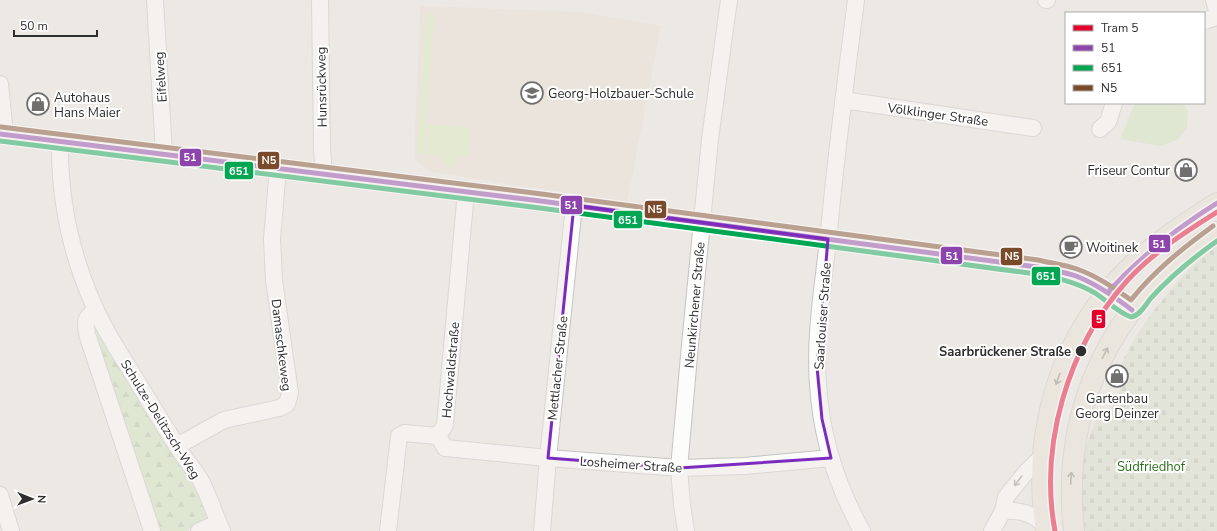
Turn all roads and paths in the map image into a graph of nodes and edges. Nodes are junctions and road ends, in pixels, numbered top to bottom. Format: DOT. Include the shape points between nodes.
graph roads {
  1 [pos="155,0"];
  2 [pos="320,0"];
  3 [pos="729,0"];
  4 [pos="856,0"];
  5 [pos="1214,0"];
  6 [pos="1217,10"];
  7 [pos="1217,17"];
  8 [pos="1205,21"];
  9 [pos="0,84"];
  10 [pos="843,100"];
  11 [pos="1114,104"];
  12 [pos="1033,128"];
  13 [pos="1100,129"];
  14 [pos="2,134"];
  15 [pos="60,141"];
  16 [pos="164,154"];
  17 [pos="278,168"];
  18 [pos="324,174"];
  19 [pos="466,191"];
  20 [pos="1217,203"];
  21 [pos="574,205"];
  22 [pos="702,222"];
  23 [pos="1217,232"];
  24 [pos="828,239"];
  25 [pos="1108,292"];
  26 [pos="95,310"];
  27 [pos="1132,310"];
  28 [pos="438,436"];
  29 [pos="177,446"];
  30 [pos="1042,457"];
  31 [pos="548,458"];
  32 [pos="831,458"];
  33 [pos="679,468"];
  34 [pos="0,495"];
  35 [pos="1003,511"];
  36 [pos="220,527"];
  37 [pos="1045,528"];
  38 [pos="11,531"];
  39 [pos="152,531"];
  40 [pos="199,531"];
  41 [pos="388,531"];
  42 [pos="542,531"];
  43 [pos="686,531"];
  44 [pos="862,531"];
  45 [pos="992,531"];
  46 [pos="1074,531"];
  1 -- 16 [label="street, Eifelweg"];
  2 -- 18 [label="street, Hunsrückweg"];
  3 -- 22 [label="street, Neunkirchener Straße" via="710,139"];
  4 -- 10 [label="street, Saarlouiser Straße"];
  5 -- 6 [label="street"];
  7 -- 8 [label="street"];
  9 -- 14 [label="street"];
  10 -- 12 [label="street, Völklinger Straße"];
  10 -- 24 [label="street, Saarlouiser Straße"];
  11 -- 13 [label="street" via="1108,122"];
  14 -- 15 [label="main road"];
  15 -- 16 [label="main road"];
  15 -- 26 [label="street, Schulze-Delitzsch-Weg" via="62,196 66,221 72,246"];
  16 -- 17 [label="main road"];
  17 -- 18 [label="main road"];
  17 -- 29 [label="street, Damaschkeweg" via="272,239 274,280 290,393 287,404 224,420"];
  18 -- 19 [label="main road"];
  19 -- 21 [label="main road"];
  19 -- 28 [label="street, Hochwaldstraße" via="445,425"];
  20 -- 25 [label="main road" via="1151,250"];
  21 -- 22 [label="main road"];
  21 -- 31 [label="street, Mettlacher Straße"];
  22 -- 24 [label="main road"];
  22 -- 33 [label="street, Neunkirchener Straße"];
  23 -- 27 [label="main road" via="1173,266"];
  24 -- 25 [label="main road" via="1037,267 1076,276"];
  24 -- 32 [label="street, Saarlouiser Straße" via="817,367 822,419"];
  25 -- 27 [label="main road"];
  25 -- 30 [label="main road, one-way" via="1080,332 1061,373 1049,412"];
  26 -- 29 [label="street, Schulze-Delitzsch-Weg"];
  26 -- 39 [label="street" via="88,315 85,323 87,334"];
  46 -- 27 [label="main road, one-way" via="1072,468 1082,410 1103,355"];
  28 -- 31 [label="street, Losheimer Straße" via="445,448"];
  28 -- 41 [label="street, Hochwaldstraße" via="404,433 399,436"];
  29 -- 36 [label="street, Schulze-Delitzsch-Weg" via="201,481"];
  30 -- 35 [label="street, one-way" via="1027,471 1006,498"];
  30 -- 37 [label="main road" via="1041,487"];
  31 -- 33 [label="street, Losheimer Straße"];
  31 -- 42 [label="street, Mettlacher Straße"];
  32 -- 33 [label="street, Losheimer Straße" via="744,466"];
  32 -- 44 [label="street, Saarlouiser Straße" via="852,514"];
  33 -- 43 [label="street, Neunkirchener Straße"];
  34 -- 38 [label="street"];
  35 -- 37 [label="street" via="1022,511 1033,516"];
  35 -- 45 [label="street"];
  36 -- 40 [label="street"];
}
